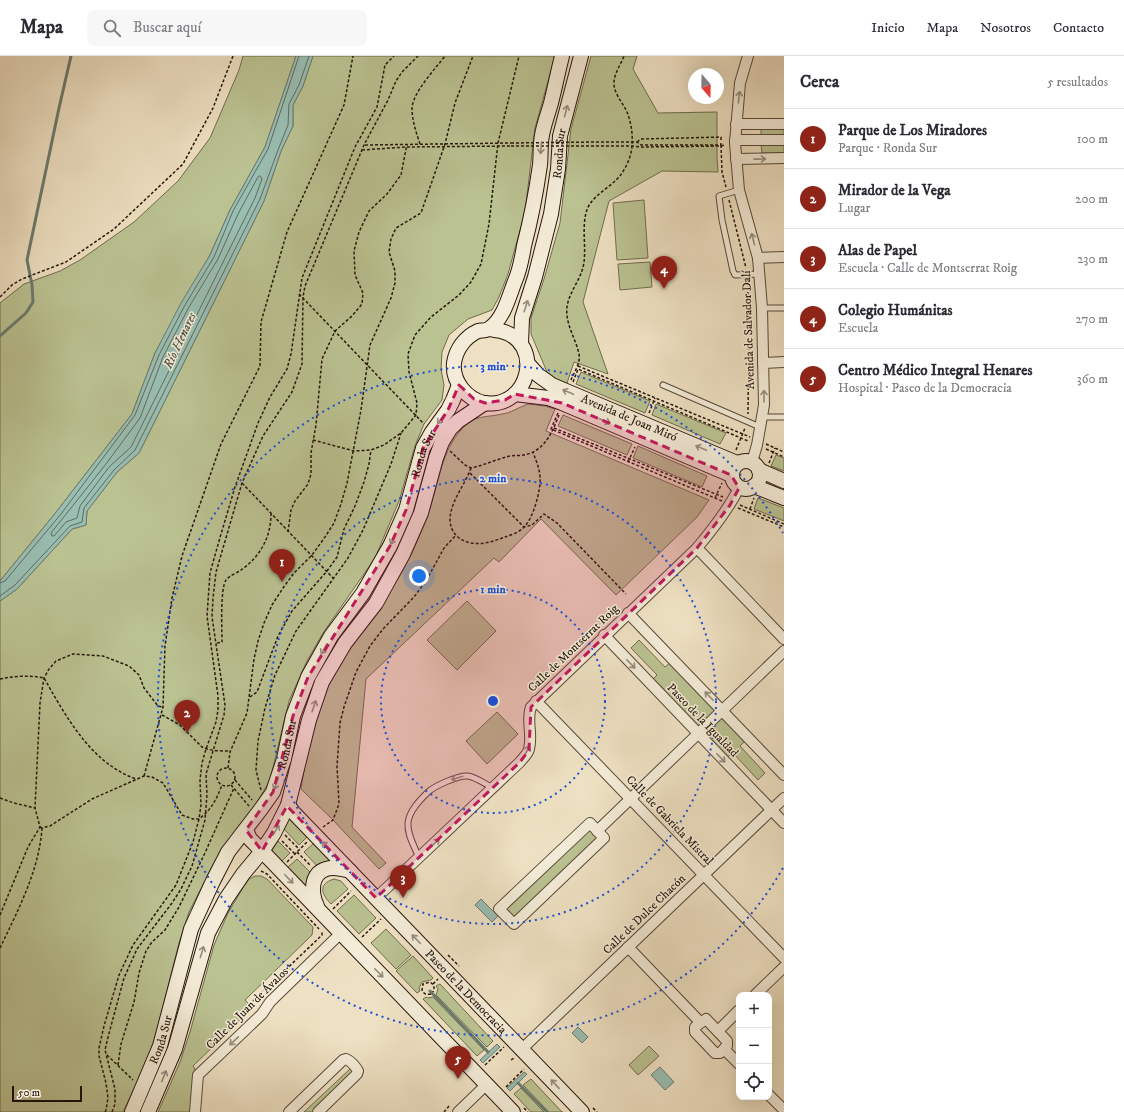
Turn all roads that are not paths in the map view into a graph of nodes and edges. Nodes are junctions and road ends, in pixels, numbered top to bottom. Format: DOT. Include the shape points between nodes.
graph roads {
  1 [pos="562,56"];
  2 [pos="581,56"];
  3 [pos="748,56"];
  4 [pos="736,124"];
  5 [pos="784,124"];
  6 [pos="784,140"];
  7 [pos="735,142"];
  8 [pos="784,158"];
  9 [pos="736,159"];
  10 [pos="739,190"];
  11 [pos="758,258"];
  12 [pos="784,258"];
  13 [pos="760,274"];
  14 [pos="762,308"];
  15 [pos="784,308"];
  16 [pos="489,329"];
  17 [pos="521,344"];
  18 [pos="784,362"];
  19 [pos="763,363"];
  20 [pos="528,364"];
  21 [pos="459,385"];
  22 [pos="663,385"];
  23 [pos="515,394"];
  24 [pos="565,398"];
  25 [pos="484,403"];
  26 [pos="762,417"];
  27 [pos="784,417"];
  28 [pos="760,427"];
  29 [pos="756,466"];
  30 [pos="734,469"];
  31 [pos="784,481"];
  32 [pos="754,486"];
  33 [pos="739,488"];
  34 [pos="784,498"];
  35 [pos="697,548"];
  36 [pos="628,613"];
  37 [pos="781,634"];
  38 [pos="604,635"];
  39 [pos="784,651"];
  40 [pos="536,701"];
  41 [pos="722,710"];
  42 [pos="698,734"];
  43 [pos="784,775"];
  44 [pos="493,788"];
  45 [pos="630,798"];
  46 [pos="784,798"];
  47 [pos="288,805"];
  48 [pos="772,810"];
  49 [pos="784,823"];
  50 [pos="246,830"];
  51 [pos="597,831"];
  52 [pos="262,851"];
  53 [pos="420,858"];
  54 [pos="350,871"];
  55 [pos="704,874"];
  56 [pos="376,898"];
  57 [pos="326,913"];
  58 [pos="341,933"];
  59 [pos="628,947"];
  60 [pos="784,958"];
  61 [pos="784,967"];
  62 [pos="758,992"];
  63 [pos="736,1013"];
  64 [pos="700,1022"];
  65 [pos="718,1031"];
  66 [pos="724,1049"];
  67 [pos="518,1053"];
  68 [pos="736,1061"];
  69 [pos="486,1085"];
  70 [pos="772,1098"];
  71 [pos="518,1110"];
  72 [pos="784,1110"];
  73 [pos="132,1112"];
  74 [pos="148,1112"];
  75 [pos="195,1112"];
  76 [pos="289,1112"];
  77 [pos="318,1112"];
  78 [pos="458,1112"];
  79 [pos="582,1112"];
  1 -- 16 [label="main road, Ronda Sur, one-way" via="542,135 533,212 517,275 502,313"];
  17 -- 2 [label="main road, Ronda Sur, one-way" via="522,318 551,214 560,136"];
  4 -- 3 [label="street, Avenida de Salvador Dalí, one-way" via="740,83"];
  4 -- 5 [label="street"];
  4 -- 7 [label="street, Avenida de Salvador Dalí"];
  6 -- 7 [label="street"];
  7 -- 9 [label="street, Avenida de Salvador Dalí"];
  9 -- 8 [label="street, one-way"];
  9 -- 10 [label="street, Avenida de Salvador Dalí"];
  11 -- 10 [label="street, Avenida de Salvador Dalí, one-way"];
  10 -- 13 [label="lane" via="719,196 733,271 735,274"];
  11 -- 12 [label="street"];
  11 -- 13 [label="street, Avenida de Salvador Dalí"];
  13 -- 14 [label="street, Avenida de Salvador Dalí"];
  14 -- 15 [label="lane"];
  14 -- 19 [label="street, Avenida de Salvador Dalí"];
  16 -- 17 [label="main road" via="512,335"];
  16 -- 21 [label="main road" via="471,335 457,351 454,364"];
  17 -- 20 [label="main road, Ronda Sur"];
  18 -- 19 [label="street"];
  26 -- 19 [label="street, Avenida de Salvador Dalí, one-way"];
  20 -- 23 [label="main road" via="527,376"];
  20 -- 24 [label="main road, Avenida de Joan Miró" via="538,376"];
  21 -- 25 [label="main road" via="474,399"];
  21 -- 50 [label="main road, Ronda Sur, one-way" via="454,400 423,448 406,510 390,546 363,593 331,636 308,677 293,716 280,774 273,792"];
  22 -- 28 [label="lane"];
  23 -- 24 [label="main road, Avenida de Joan Miró"];
  23 -- 25 [label="main road, Ronda Sur" via="495,403"];
  24 -- 30 [label="main road, Avenida de Joan Miró"];
  47 -- 25 [label="main road, Ronda Sur, one-way" via="309,720 322,682 345,643 376,603 403,554 421,513 442,442 458,421"];
  26 -- 27 [label="lane"];
  26 -- 28 [label="street, Avenida de Salvador Dalí"];
  28 -- 29 [label="street, Avenida de Salvador Dalí"];
  29 -- 30 [label="main road, Avenida de Joan Miró" via="743,460"];
  29 -- 31 [label="main road, Avenida de Joan Miró"];
  29 -- 32 [label="main road" via="760,477"];
  30 -- 33 [label="main road" via="733,482"];
  32 -- 33 [label="main road" via="748,489"];
  32 -- 34 [label="main road"];
  33 -- 35 [label="street, Calle de Montserrat Roig" via="716,526"];
  35 -- 36 [label="street, Calle de Montserrat Roig"];
  35 -- 37 [label="street"];
  36 -- 38 [label="street, Calle de Montserrat Roig"];
  41 -- 36 [label="street, Paseo de la Igualdad, one-way"];
  38 -- 40 [label="street, Calle de Montserrat Roig"];
  38 -- 42 [label="street, Paseo de la Igualdad, one-way"];
  39 -- 41 [label="street"];
  44 -- 40 [label="street, Calle de Montserrat Roig, one-way" via="529,750 531,737 528,719 531,707"];
  40 -- 45 [label="street, Calle de Gabriela Mistral"];
  41 -- 42 [label="street"];
  41 -- 43 [label="street, Paseo de la Igualdad"];
  42 -- 45 [label="street"];
  42 -- 48 [label="street, Paseo de la Igualdad, one-way"];
  53 -- 44 [label="street, Calle de Montserrat Roig, one-way"];
  44 -- 53 [label="lane, one-way" via="475,778 462,776 429,791 411,813 408,822 408,830"];
  45 -- 51 [label="street"];
  45 -- 55 [label="street, Calle de Gabriela Mistral"];
  46 -- 48 [label="street, Calle de Dulce Chacón"];
  52 -- 47 [label="main road, Ronda Sur, one-way" via="278,827"];
  54 -- 47 [label="main road, Paseo de la Democracia, one-way"];
  48 -- 49 [label="street, Paseo de la Igualdad"];
  48 -- 55 [label="street, Calle de Dulce Chacón"];
  50 -- 52 [label="main road"];
  50 -- 73 [label="main road, Ronda Sur" via="228,852 192,929 160,1046"];
  51 -- 51 [label="street" via="604,838 514,924 500,909 590,823"];
  52 -- 57 [label="main road, one-way"];
  74 -- 52 [label="main road, Ronda Sur, one-way" via="175,1049 208,934 226,899"];
  53 -- 56 [label="street, Calle de Montserrat Roig"];
  54 -- 56 [label="main road, Paseo de la Democracia"];
  54 -- 57 [label="main road" via="336,867 326,868 318,873 312,885 312,896"];
  55 -- 59 [label="street, Calle de Dulce Chacón"];
  55 -- 60 [label="street, Calle de Gabriela Mistral"];
  67 -- 56 [label="main road, Paseo de la Democracia, one-way"];
  57 -- 58 [label="main road"];
  58 -- 69 [label="main road, one-way"];
  58 -- 75 [label="street, Calle de Juan de Ávalos, one-way" via="198,1075"];
  59 -- 64 [label="street"];
  59 -- 67 [label="street, Calle de Dulce Chacón"];
  61 -- 62 [label="street"];
  63 -- 65 [label="street"];
  64 -- 65 [label="street" via="706,1019"];
  64 -- 66 [label="street" via="695,1027 695,1032 715,1053 720,1053"];
  65 -- 66 [label="street" via="727,1040"];
  66 -- 68 [label="street"];
  79 -- 67 [label="main road, Paseo de la Democracia, one-way"];
  69 -- 71 [label="main road"];
  69 -- 78 [label="street"];
  70 -- 72 [label="street"];
  76 -- 77 [label="street" via="343,1060 349,1060 357,1069 357,1074"];
}
